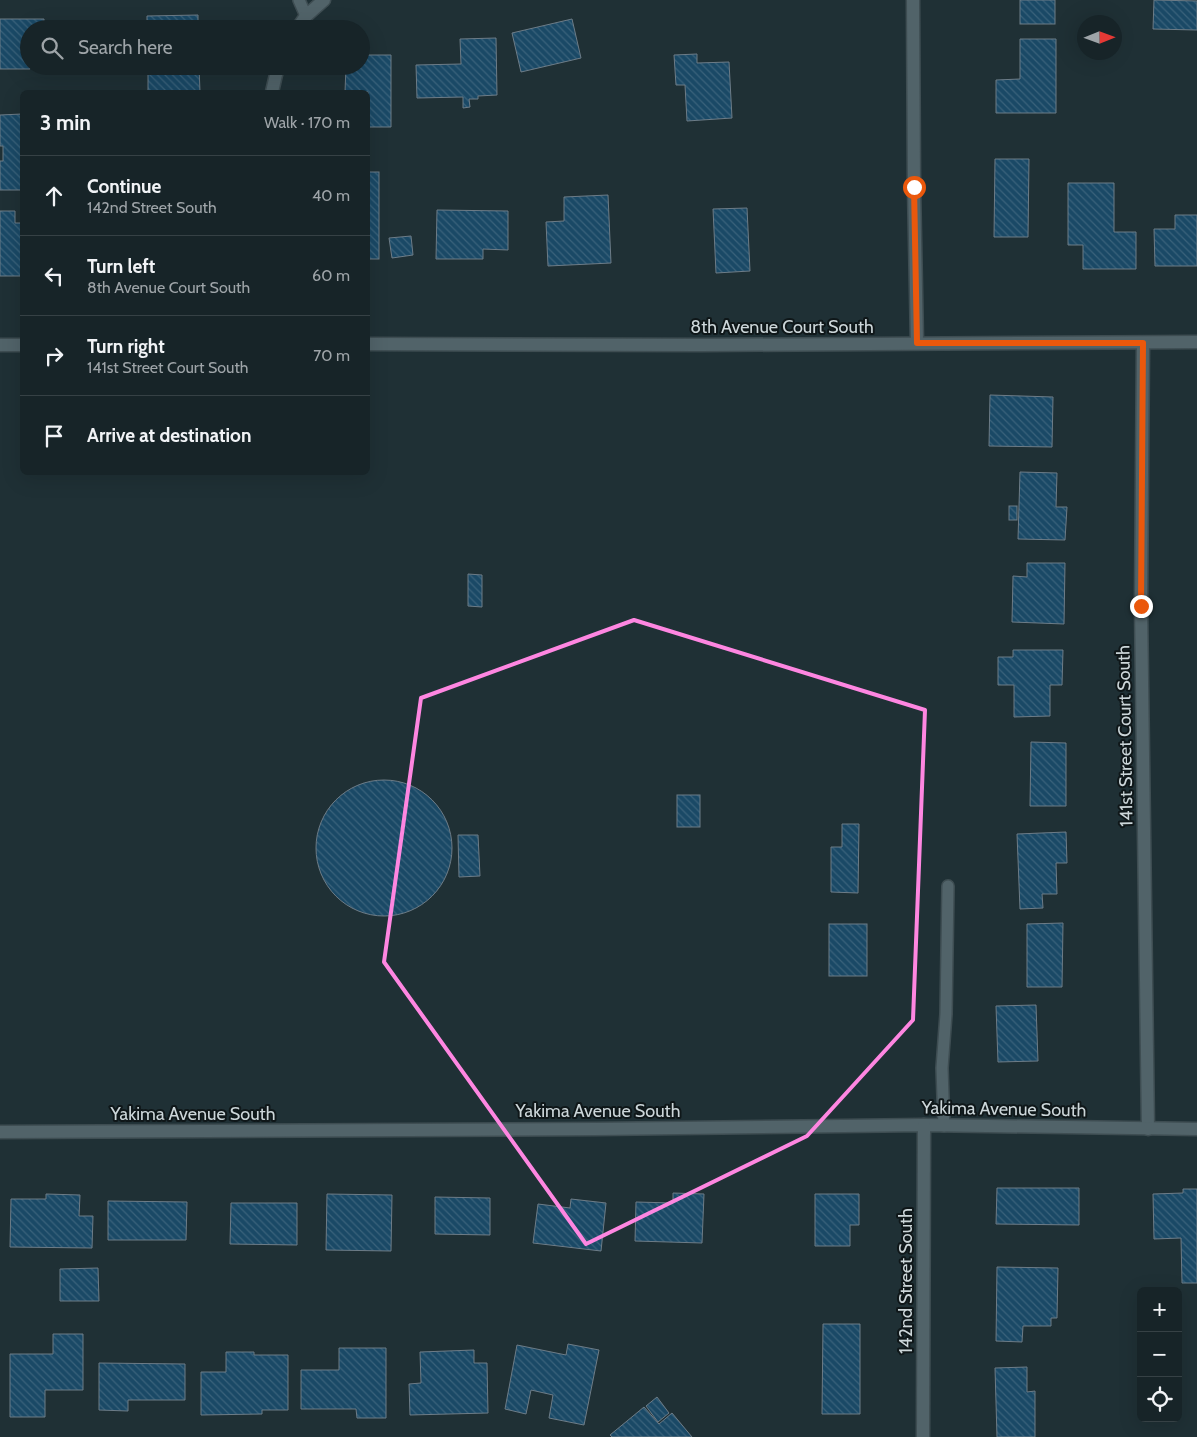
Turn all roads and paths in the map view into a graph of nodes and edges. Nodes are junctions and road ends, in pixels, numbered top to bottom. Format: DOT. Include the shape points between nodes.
graph roads {
  1 [pos="299,0"];
  2 [pos="324,0"];
  3 [pos="913,0"];
  4 [pos="306,16"];
  5 [pos="303,20"];
  6 [pos="276,75"];
  7 [pos="272,90"];
  8 [pos="1197,342"];
  9 [pos="917,343"];
  10 [pos="1143,343"];
  11 [pos="20,344"];
  12 [pos="370,344"];
  13 [pos="0,345"];
  14 [pos="948,886"];
  15 [pos="924,1125"];
  16 [pos="944,1126"];
  17 [pos="1148,1129"];
  18 [pos="1197,1129"];
  19 [pos="0,1132"];
  20 [pos="923,1437"];
  1 -- 4 [label="lane"];
  2 -- 4 [label="street"];
  3 -- 9 [label="street"];
  4 -- 5 [label="street"];
  6 -- 7 [label="street"];
  8 -- 10 [label="street, 8th Avenue Court South"];
  9 -- 10 [label="street, 8th Avenue Court South"];
  9 -- 12 [label="street, 8th Avenue Court South"];
  10 -- 17 [label="street, 141st Street Court South" via="1141,606"];
  11 -- 13 [label="street"];
  14 -- 16 [label="lane" via="942,1068"];
  15 -- 16 [label="street, Yakima Avenue South"];
  15 -- 19 [label="street, Yakima Avenue South"];
  15 -- 20 [label="street, 142nd Street South"];
  16 -- 17 [label="street, Yakima Avenue South"];
  17 -- 18 [label="street, Yakima Avenue South"];
}
